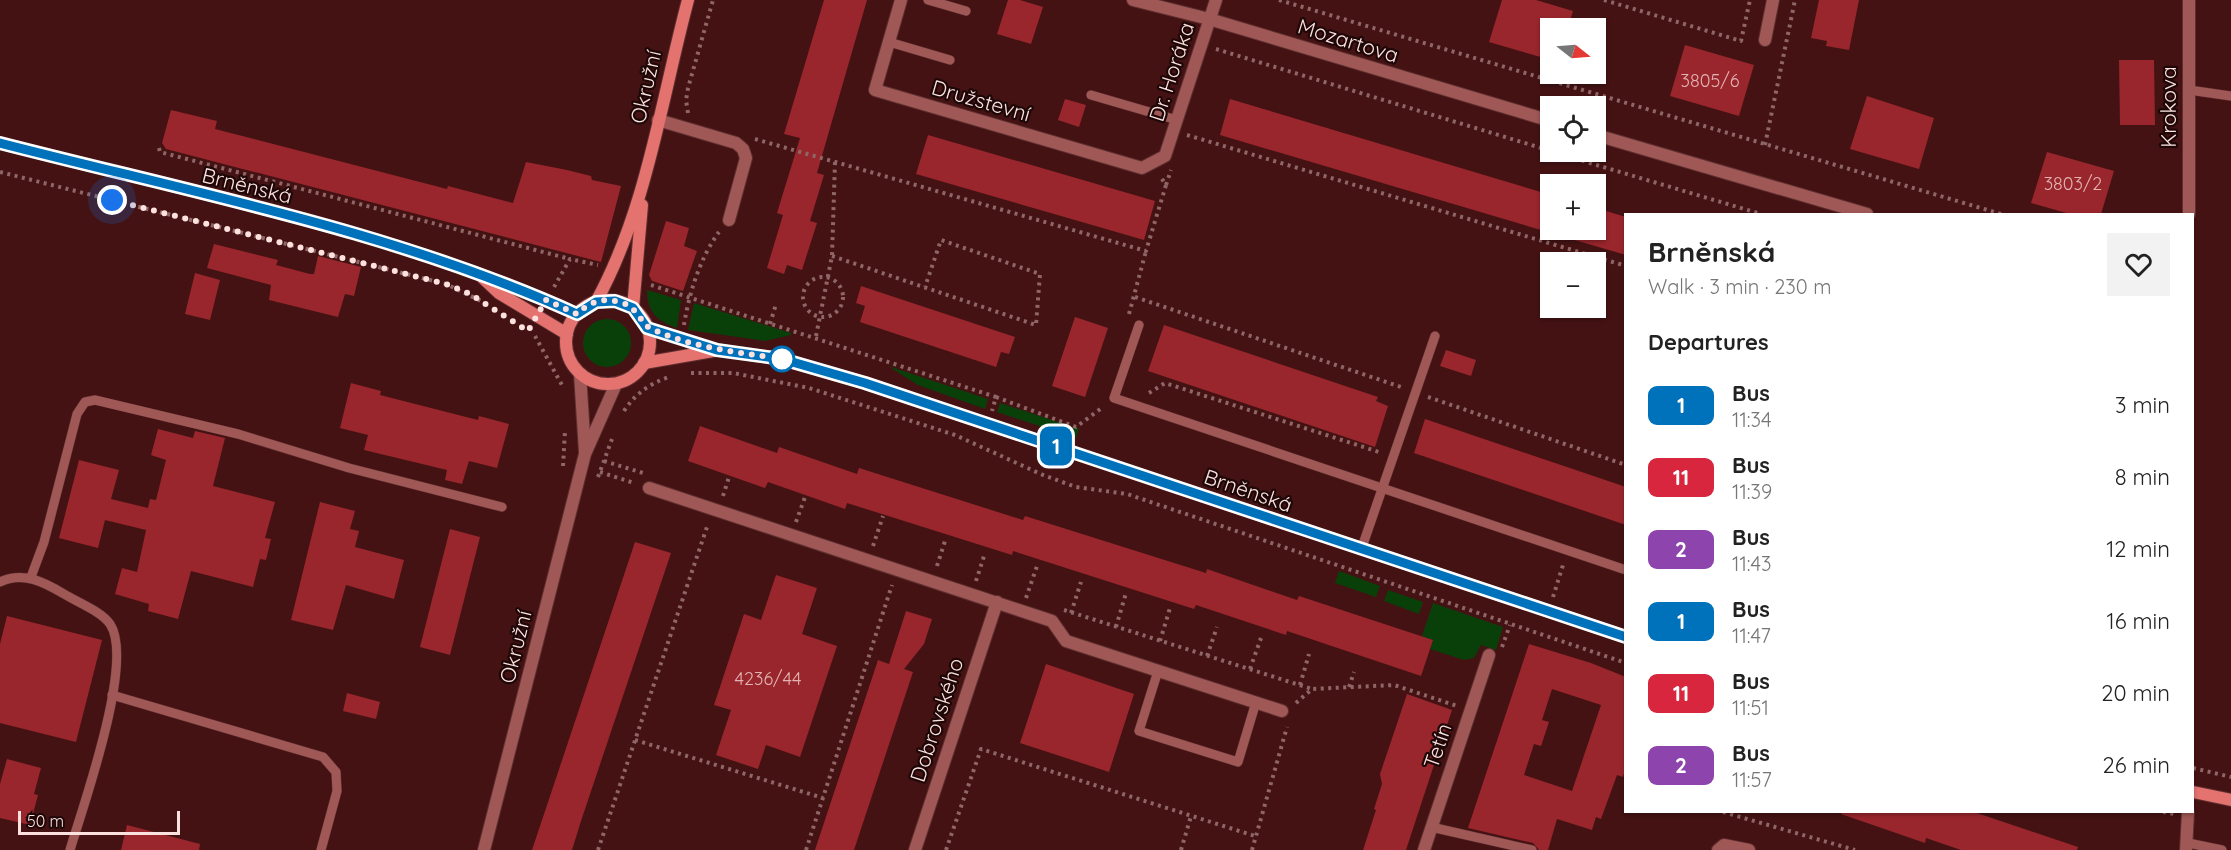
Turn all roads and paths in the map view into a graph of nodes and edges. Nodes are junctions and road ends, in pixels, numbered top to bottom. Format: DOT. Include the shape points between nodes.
graph roads {
  1 [pos="688,0"];
  2 [pos="713,0"];
  3 [pos="902,0"];
  4 [pos="928,0"];
  5 [pos="1133,0"];
  6 [pos="1216,0"];
  7 [pos="1279,0"];
  8 [pos="1604,0"];
  9 [pos="1750,0"];
  10 [pos="1773,0"];
  11 [pos="1795,0"];
  12 [pos="2189,0"];
  13 [pos="966,11"];
  14 [pos="1209,20"];
  15 [pos="1765,40"];
  16 [pos="889,42"];
  17 [pos="1212,48"];
  18 [pos="950,60"];
  19 [pos="2189,90"];
  20 [pos="1091,95"];
  21 [pos="2231,96"];
  22 [pos="1540,118"];
  23 [pos="658,120"];
  24 [pos="1177,120"];
  25 [pos="691,130"];
  26 [pos="1183,133"];
  27 [pos="753,138"];
  28 [pos="1606,138"];
  29 [pos="0,143"];
  30 [pos="1765,145"];
  31 [pos="1540,147"];
  32 [pos="159,148"];
  33 [pos="1169,160"];
  34 [pos="835,162"];
  35 [pos="1153,162"];
  36 [pos="1588,162"];
  37 [pos="0,172"];
  38 [pos="644,183"];
  39 [pos="1166,186"];
  40 [pos="1758,213"];
  41 [pos="1864,213"];
  42 [pos="1998,213"];
  43 [pos="2188,213"];
  44 [pos="729,220"];
  45 [pos="832,256"];
  46 [pos="570,259"];
  47 [pos="1624,265"];
  48 [pos="614,269"];
  49 [pos="634,274"];
  50 [pos="482,277"];
  51 [pos="827,277"];
  52 [pos="925,287"];
  53 [pos="1135,297"];
  54 [pos="688,298"];
  55 [pos="546,300"];
  56 [pos="596,302"];
  57 [pos="776,304"];
  58 [pos="490,306"];
  59 [pos="633,308"];
  60 [pos="577,314"];
  61 [pos="537,317"];
  62 [pos="819,317"];
  63 [pos="770,324"];
  64 [pos="1139,325"];
  65 [pos="647,328"];
  66 [pos="567,334"];
  67 [pos="816,336"];
  68 [pos="1435,336"];
  69 [pos="681,338"];
  70 [pos="717,350"];
  71 [pos="644,363"];
  72 [pos="682,373"];
  73 [pos="580,374"];
  74 [pos="673,376"];
  75 [pos="616,384"];
  76 [pos="565,392"];
  77 [pos="1414,392"];
  78 [pos="1144,396"];
  79 [pos="996,397"];
  80 [pos="1114,398"];
  81 [pos="603,416"];
  82 [pos="619,419"];
  83 [pos="988,423"];
  84 [pos="983,446"];
  85 [pos="585,454"];
  86 [pos="1393,457"];
  87 [pos="604,461"];
  88 [pos="1624,464"];
  89 [pos="649,475"];
  90 [pos="729,477"];
  91 [pos="649,488"];
  92 [pos="1382,489"];
  93 [pos="805,497"];
  94 [pos="717,506"];
  95 [pos="502,507"];
  96 [pos="883,516"];
  97 [pos="795,525"];
  98 [pos="945,541"];
  99 [pos="872,549"];
  100 [pos="1361,550"];
  101 [pos="1567,551"];
  102 [pos="985,553"];
  103 [pos="1037,566"];
  104 [pos="897,569"];
  105 [pos="1624,569"];
  106 [pos="936,570"];
  107 [pos="31,577"];
  108 [pos="0,582"];
  109 [pos="975,582"];
  110 [pos="1081,582"];
  111 [pos="1126,593"];
  112 [pos="1026,598"];
  113 [pos="997,602"];
  114 [pos="1170,608"];
  115 [pos="1548,610"];
  116 [pos="1071,613"];
  117 [pos="1116,627"];
  118 [pos="1217,627"];
  119 [pos="1540,635"];
  120 [pos="1624,636"];
  121 [pos="1261,638"];
  122 [pos="1160,641"];
  123 [pos="1310,654"];
  124 [pos="1489,655"];
  125 [pos="1208,656"];
  126 [pos="1624,662"];
  127 [pos="1250,669"];
  128 [pos="1158,670"];
  129 [pos="1354,672"];
  130 [pos="1300,685"];
  131 [pos="1349,687"];
  132 [pos="112,695"];
  133 [pos="1256,702"];
  134 [pos="1289,710"];
  135 [pos="1470,710"];
  136 [pos="635,740"];
  137 [pos="2194,768"];
  138 [pos="2231,777"];
  139 [pos="2194,792"];
  140 [pos="823,798"];
  141 [pos="2231,800"];
  142 [pos="1726,813"];
  143 [pos="2188,813"];
  144 [pos="1191,816"];
  145 [pos="1431,827"];
  146 [pos="1256,836"];
  147 [pos="2187,846"];
  148 [pos="70,850"];
  149 [pos="321,850"];
  150 [pos="484,850"];
  151 [pos="598,850"];
  152 [pos="806,850"];
  153 [pos="915,850"];
  154 [pos="946,850"];
  155 [pos="1181,850"];
  156 [pos="1252,850"];
  157 [pos="1424,850"];
  158 [pos="1532,850"];
  159 [pos="1718,850"];
  160 [pos="1749,850"];
  161 [pos="1855,850"];
  162 [pos="2222,850"];
  1 -- 23 [label="main road, Okružní"];
  2 -- 25 [label="path" via="686,100 693,121"];
  3 -- 16 [label="street, Družstevní"];
  4 -- 13 [label="lane"];
  5 -- 14 [label="street, Mozartova"];
  6 -- 14 [label="street, Dr. Horáka"];
  7 -- 30 [label="path"];
  8 -- 9 [label="path" via="1741,41"];
  10 -- 15 [label="street"];
  11 -- 30 [label="path"];
  12 -- 19 [label="street, Krokova"];
  14 -- 22 [label="street, Mozartova"];
  14 -- 24 [label="street, Dr. Horáka"];
  16 -- 18 [label="lane"];
  16 -- 35 [label="street, Družstevní" via="875,90 1142,168"];
  17 -- 31 [label="path"];
  19 -- 21 [label="lane"];
  19 -- 43 [label="street, Krokova"];
  20 -- 24 [label="lane"];
  23 -- 25 [label="street"];
  23 -- 38 [label="main road, Okružní"];
  24 -- 33 [label="street, Dr. Horáka"];
  25 -- 44 [label="street" via="736,143 745,153"];
  26 -- 47 [label="path"];
  27 -- 34 [label="path"];
  28 -- 41 [label="street"];
  29 -- 50 [label="main road, Brněnská" via="363,235"];
  30 -- 42 [label="path"];
  32 -- 46 [label="path" via="171,155"];
  33 -- 35 [label="street, Družstevní"];
  33 -- 39 [label="path"];
  34 -- 39 [label="path" via="1146,251"];
  34 -- 45 [label="path"];
  35 -- 39 [label="path"];
  36 -- 40 [label="path"];
  37 -- 58 [label="path" via="446,284"];
  38 -- 48 [label="main road, Okružní"];
  38 -- 49 [label="main road, Okružní"];
  44 -- 54 [label="path" via="710,244"];
  45 -- 51 [label="path"];
  45 -- 52 [label="path"];
  46 -- 48 [label="path"];
  46 -- 55 [label="path"];
  48 -- 56 [label="main road, Okružní"];
  49 -- 54 [label="path"];
  49 -- 59 [label="main road, Okružní"];
  50 -- 55 [label="main road, Brněnská"];
  50 -- 61 [label="main road, Brněnská"];
  51 -- 62 [label="path"];
  51 -- 62 [label="path" via="812,280 803,293 806,308"];
  51 -- 62 [label="path" via="842,287 844,296 836,313"];
  52 -- 52 [label="path" via="981,306 1036,325 1040,274 941,240"];
  53 -- 77 [label="path"];
  54 -- 63 [label="path"];
  54 -- 69 [label="path"];
  55 -- 60 [label="main road, Brněnská"];
  56 -- 59 [label="main road" via="615,301"];
  56 -- 60 [label="main road"];
  57 -- 63 [label="path"];
  59 -- 65 [label="main road"];
  60 -- 66 [label="main road"];
  61 -- 66 [label="main road, Brněnská"];
  61 -- 76 [label="path" via="528,331 541,342"];
  62 -- 67 [label="path"];
  63 -- 67 [label="path"];
  64 -- 80 [label="lane"];
  65 -- 69 [label="main road, Brněnská"];
  65 -- 71 [label="main road" via="650,346"];
  66 -- 73 [label="main road" via="568,356"];
  67 -- 79 [label="path"];
  68 -- 77 [label="lane"];
  69 -- 70 [label="main road, Brněnská"];
  70 -- 71 [label="main road, Brněnská"];
  70 -- 83 [label="main road, Brněnská" via="782,359"];
  71 -- 75 [label="main road" via="632,377"];
  72 -- 84 [label="path" via="733,373 809,388"];
  73 -- 75 [label="main road" via="597,383"];
  73 -- 85 [label="street, Okružní"];
  74 -- 82 [label="path" via="634,397"];
  75 -- 81 [label="street, Okružní"];
  77 -- 86 [label="lane"];
  77 -- 88 [label="path"];
  78 -- 86 [label="path" via="1165,383"];
  79 -- 80 [label="path" via="1076,427"];
  79 -- 83 [label="path"];
  80 -- 92 [label="lane"];
  81 -- 82 [label="path"];
  81 -- 85 [label="street, Okružní"];
  82 -- 87 [label="path"];
  83 -- 84 [label="path"];
  83 -- 100 [label="main road, Brněnská"];
  84 -- 119 [label="path" via="1043,476 1076,487 1127,494"];
  85 -- 150 [label="street, Okružní"];
  86 -- 92 [label="lane"];
  87 -- 89 [label="path"];
  87 -- 91 [label="path" via="600,472"];
  90 -- 94 [label="path"];
  91 -- 94 [label="street"];
  92 -- 100 [label="lane"];
  92 -- 101 [label="lane"];
  93 -- 97 [label="path"];
  94 -- 104 [label="street"];
  94 -- 136 [label="path"];
  95 -- 107 [label="lane" via="95,399 86,402 77,414 44,542"];
  96 -- 99 [label="path"];
  98 -- 106 [label="path"];
  100 -- 115 [label="main road, Brněnská"];
  101 -- 105 [label="lane"];
  101 -- 115 [label="path"];
  102 -- 109 [label="path"];
  103 -- 112 [label="path"];
  104 -- 113 [label="street"];
  104 -- 140 [label="path"];
  107 -- 108 [label="lane" via="9,577"];
  107 -- 132 [label="lane" via="111,625 117,655"];
  110 -- 116 [label="path"];
  111 -- 117 [label="path"];
  113 -- 128 [label="street" via="1052,621 1066,641"];
  113 -- 153 [label="street, Dobrovského"];
  114 -- 122 [label="path"];
  115 -- 119 [label="path"];
  115 -- 120 [label="main road, Brněnská"];
  118 -- 125 [label="path"];
  119 -- 126 [label="path"];
  121 -- 127 [label="path"];
  123 -- 130 [label="path"];
  124 -- 135 [label="street, Tetín"];
  128 -- 133 [label="street"];
  128 -- 133 [label="lane" via="1139,731 1238,762"];
  129 -- 131 [label="path"];
  131 -- 134 [label="path" via="1312,689"];
  131 -- 135 [label="path" via="1394,686"];
  132 -- 148 [label="lane"];
  132 -- 149 [label="lane" via="323,757 336,772 337,791"];
  133 -- 134 [label="street"];
  134 -- 146 [label="path"];
  135 -- 145 [label="street, Tetín"];
  136 -- 140 [label="path"];
  136 -- 151 [label="path"];
  137 -- 138 [label="path"];
  139 -- 141 [label="main road"];
  140 -- 152 [label="path"];
  142 -- 161 [label="path"];
  143 -- 147 [label="street"];
  144 -- 146 [label="path"];
  144 -- 154 [label="path" via="981,749"];
  144 -- 155 [label="path"];
  145 -- 157 [label="street, Tetín"];
  145 -- 158 [label="lane"];
  146 -- 156 [label="path"];
  147 -- 162 [label="lane"];
  159 -- 160 [label="street" via="1724,845"];
}
